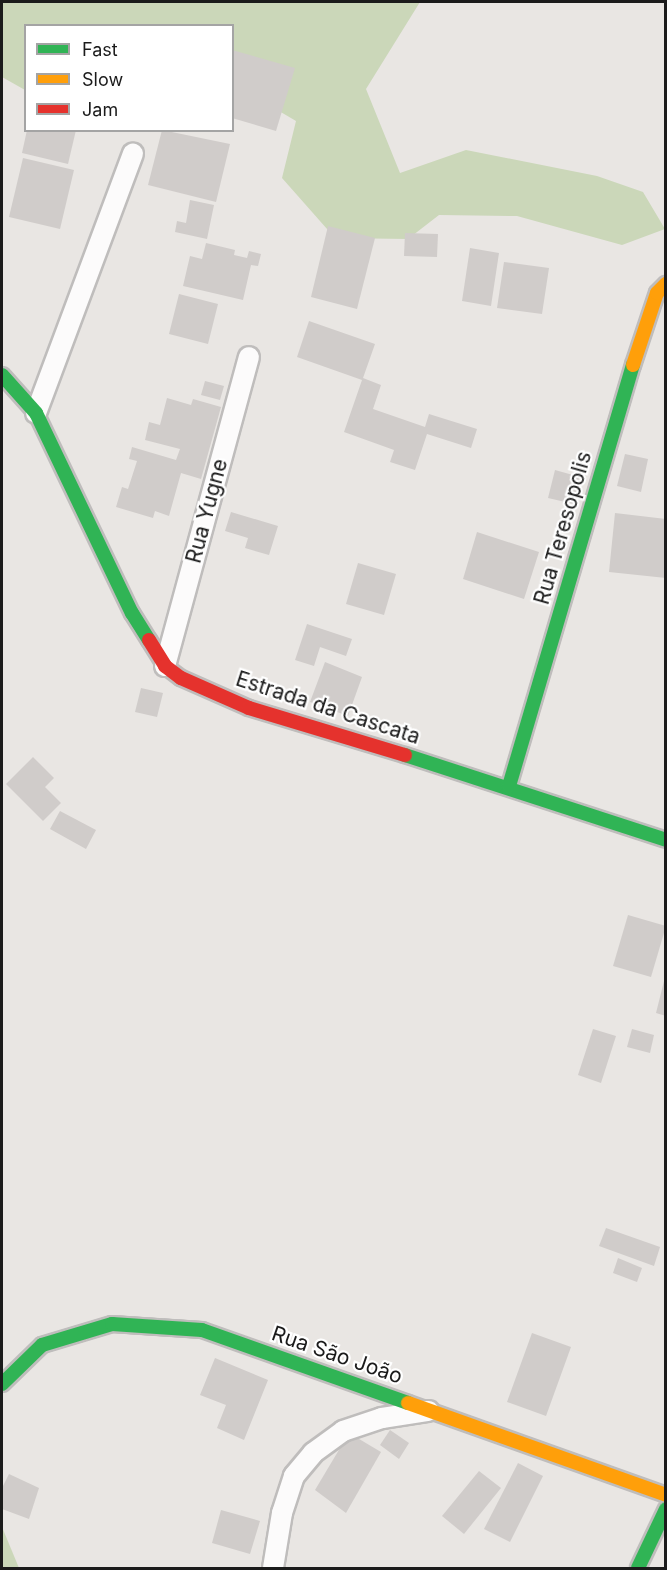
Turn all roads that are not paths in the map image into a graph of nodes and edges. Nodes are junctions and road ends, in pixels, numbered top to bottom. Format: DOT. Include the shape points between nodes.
graph roads {
  1 [pos="134,154"];
  2 [pos="666,284"];
  3 [pos="249,357"];
  4 [pos="2,375"];
  5 [pos="36,413"];
  6 [pos="165,666"];
  7 [pos="509,786"];
  8 [pos="666,840"];
  9 [pos="2,1384"];
  10 [pos="433,1410"];
  11 [pos="666,1495"];
  12 [pos="666,1509"];
  13 [pos="273,1569"];
  14 [pos="638,1569"];
  1 -- 5 [label="street"];
  2 -- 7 [label="main road, Rua Teresopolis" via="657,293 637,351"];
  3 -- 6 [label="street, Rua Yugne"];
  4 -- 5 [label="main road, Estrada da Cascata"];
  5 -- 6 [label="main road, Estrada da Cascata" via="132,613"];
  6 -- 7 [label="main road, Estrada da Cascata" via="181,678 249,708"];
  7 -- 8 [label="main road, Estrada da Cascata"];
  9 -- 10 [label="main road, Rua São João" via="42,1345 112,1324 202,1330"];
  10 -- 11 [label="main road, Rua São João"];
  10 -- 13 [label="street" via="382,1418 343,1431 313,1453 294,1476 282,1513"];
  12 -- 14 [label="main road"];
}
